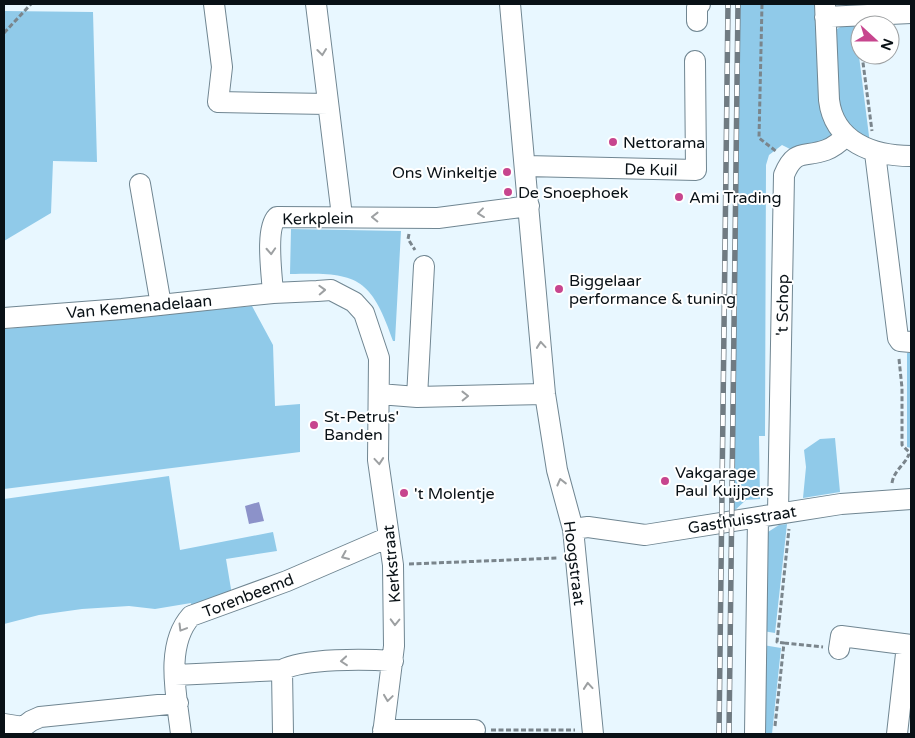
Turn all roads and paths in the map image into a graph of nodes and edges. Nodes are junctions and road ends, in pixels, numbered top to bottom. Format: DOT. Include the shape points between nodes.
graph roads {
  1 [pos="31,4"];
  2 [pos="214,4"];
  3 [pos="316,4"];
  4 [pos="510,4"];
  5 [pos="762,4"];
  6 [pos="825,11"];
  7 [pos="911,13"];
  8 [pos="4,33"];
  9 [pos="695,61"];
  10 [pos="863,65"];
  11 [pos="328,104"];
  12 [pos="846,136"];
  13 [pos="875,153"];
  14 [pos="781,155"];
  15 [pos="911,156"];
  16 [pos="526,166"];
  17 [pos="140,184"];
  18 [pos="529,206"];
  19 [pos="342,216"];
  20 [pos="409,217"];
  21 [pos="424,266"];
  22 [pos="273,293"];
  23 [pos="161,305"];
  24 [pos="4,318"];
  25 [pos="906,342"];
  26 [pos="379,394"];
  27 [pos="545,394"];
  28 [pos="417,396"];
  29 [pos="910,454"];
  30 [pos="902,500"];
  31 [pos="785,512"];
  32 [pos="758,517"];
  33 [pos="573,529"];
  34 [pos="389,537"];
  35 [pos="576,557"];
  36 [pos="393,565"];
  37 [pos="784,643"];
  38 [pos="909,645"];
  39 [pos="839,649"];
  40 [pos="393,661"];
  41 [pos="282,670"];
  42 [pos="176,675"];
  43 [pos="178,703"];
  44 [pos="16,728"];
  45 [pos="474,730"];
  46 [pos="383,732"];
  47 [pos="593,732"];
  48 [pos="181,734"];
  49 [pos="283,734"];
  50 [pos="755,734"];
  51 [pos="774,734"];
  52 [pos="897,734"];
  1 -- 8 [label="path"];
  2 -- 11 [label="street" via="222,67 218,102"];
  3 -- 11 [label="street, one-way"];
  4 -- 16 [label="street, Hoogstraat"];
  5 -- 14 [label="path" via="759,138"];
  6 -- 7 [label="street"];
  6 -- 12 [label="street" via="831,114"];
  9 -- 16 [label="street, De Kuil" via="696,170"];
  10 -- 13 [label="path"];
  11 -- 19 [label="street"];
  12 -- 13 [label="street"];
  12 -- 31 [label="street, 't Schop" via="824,150 802,153 789,162 784,174"];
  13 -- 15 [label="street"];
  13 -- 25 [label="street" via="898,338"];
  16 -- 18 [label="street, Hoogstraat"];
  17 -- 23 [label="street"];
  18 -- 20 [label="street, Kerkplein, one-way" via="438,218"];
  27 -- 18 [label="street, Hoogstraat, one-way"];
  20 -- 19 [label="street, Kerkplein, one-way"];
  19 -- 22 [label="street, Kerkplein, one-way" via="276,217 273,220"];
  20 -- 21 [label="path" via="408,240"];
  21 -- 28 [label="street"];
  22 -- 23 [label="street, Van Kemenadelaan"];
  22 -- 26 [label="street, one-way" via="330,290 354,302 364,313 373,335 379,358"];
  23 -- 24 [label="street, Van Kemenadelaan"];
  25 -- 29 [label="path" via="898,351 902,445"];
  26 -- 28 [label="street"];
  26 -- 34 [label="street, Kerkstraat, one-way" via="378,460"];
  28 -- 27 [label="street, one-way"];
  33 -- 27 [label="street, Hoogstraat, one-way" via="558,470"];
  29 -- 30 [label="path" via="892,479"];
  30 -- 31 [label="street, Gasthuisstraat"];
  31 -- 32 [label="street, Gasthuisstraat"];
  31 -- 37 [label="path" via="777,642"];
  32 -- 33 [label="street, Gasthuisstraat" via="646,535 588,527"];
  32 -- 50 [label="street"];
  33 -- 35 [label="street, Hoogstraat"];
  34 -- 36 [label="street, Kerkstraat"];
  34 -- 42 [label="street, Torenbeemd, one-way" via="287,581 191,616 177,637"];
  35 -- 36 [label="path"];
  47 -- 35 [label="street, Hoogstraat, one-way"];
  36 -- 40 [label="street, Kerkstraat, one-way"];
  37 -- 39 [label="path"];
  37 -- 51 [label="path"];
  38 -- 39 [label="street" via="841,636"];
  38 -- 52 [label="street"];
  40 -- 41 [label="street, one-way" via="368,659 296,665"];
  40 -- 46 [label="street, Kerkstraat, one-way"];
  41 -- 42 [label="street"];
  41 -- 49 [label="street"];
  42 -- 43 [label="street, Torenbeemd"];
  43 -- 44 [label="street" via="40,717"];
  43 -- 48 [label="street, Torenbeemd"];
  45 -- 46 [label="street"];
  45 -- 47 [label="path"];
}
